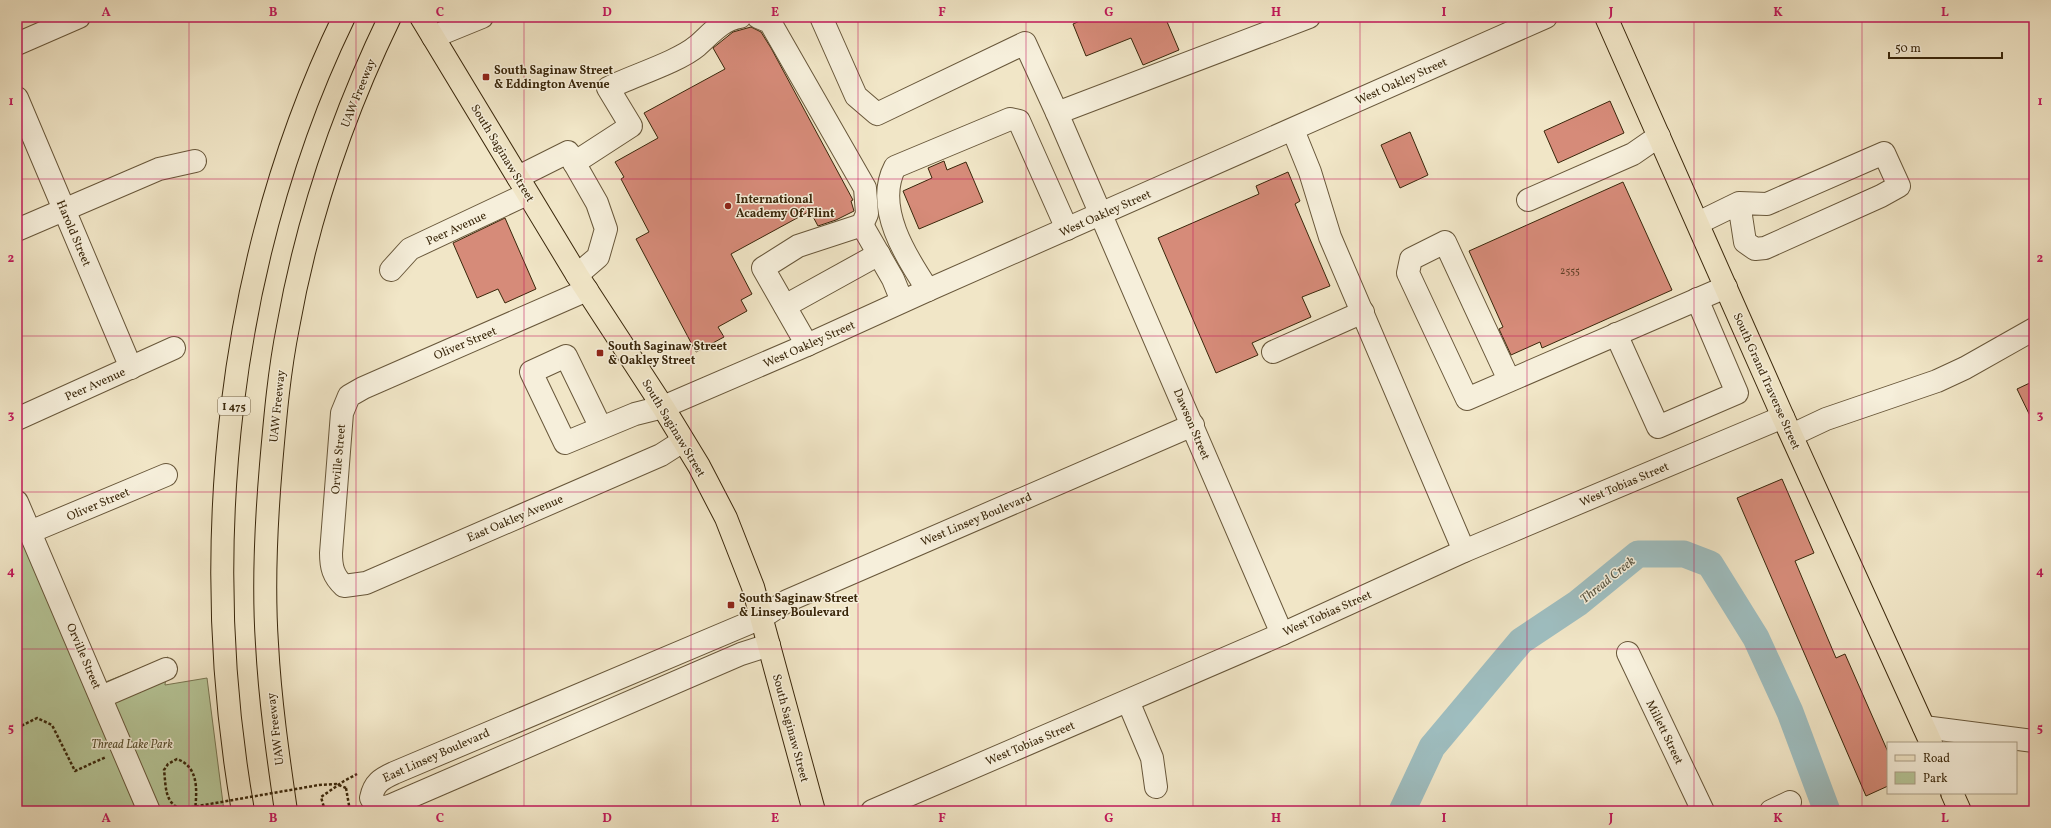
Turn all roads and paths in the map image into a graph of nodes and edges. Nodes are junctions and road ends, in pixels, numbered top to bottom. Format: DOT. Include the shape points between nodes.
graph roads {
  1 [pos="79,17"];
  2 [pos="344,17"];
  3 [pos="390,17"];
  4 [pos="421,17"];
  5 [pos="482,17"];
  6 [pos="740,17"];
  7 [pos="758,17"];
  8 [pos="821,17"];
  9 [pos="1309,17"];
  10 [pos="1546,17"];
  11 [pos="1606,17"];
  12 [pos="433,37"];
  13 [pos="17,44"];
  14 [pos="17,98"];
  15 [pos="1057,113"];
  16 [pos="1293,130"];
  17 [pos="1659,136"];
  18 [pos="195,161"];
  19 [pos="574,163"];
  20 [pos="523,185"];
  21 [pos="1528,200"];
  22 [pos="1740,203"];
  23 [pos="64,210"];
  24 [pos="1102,214"];
  25 [pos="1698,223"];
  26 [pos="862,225"];
  27 [pos="1067,229"];
  28 [pos="17,230"];
  29 [pos="879,254"];
  30 [pos="390,270"];
  31 [pos="582,283"];
  32 [pos="1726,287"];
  33 [pos="928,290"];
  34 [pos="1697,299"];
  35 [pos="902,301"];
  36 [pos="787,309"];
  37 [pos="1363,312"];
  38 [pos="2034,329"];
  39 [pos="1616,334"];
  40 [pos="807,345"];
  41 [pos="174,348"];
  42 [pos="1273,352"];
  43 [pos="131,368"];
  44 [pos="1509,380"];
  45 [pos="346,399"];
  46 [pos="663,406"];
  47 [pos="17,419"];
  48 [pos="1193,425"];
  49 [pos="1787,426"];
  50 [pos="601,428"];
  51 [pos="683,441"];
  52 [pos="166,476"];
  53 [pos="17,502"];
  54 [pos="30,532"];
  55 [pos="1464,551"];
  56 [pos="344,586"];
  57 [pos="761,618"];
  58 [pos="1282,634"];
  59 [pos="769,645"];
  60 [pos="1628,653"];
  61 [pos="166,669"];
  62 [pos="101,697"];
  63 [pos="1128,701"];
  64 [pos="537,711"];
  65 [pos="17,728"];
  66 [pos="1927,735"];
  67 [pos="548,736"];
  68 [pos="2034,741"];
  69 [pos="123,750"];
  70 [pos="357,774"];
  71 [pos="1156,787"];
  72 [pos="1952,794"];
  73 [pos="149,811"];
  74 [pos="195,811"];
  75 [pos="243,811"];
  76 [pos="286,811"];
  77 [pos="325,811"];
  78 [pos="350,811"];
  79 [pos="814,811"];
  80 [pos="872,811"];
  81 [pos="1703,811"];
  82 [pos="1960,811"];
  1 -- 13 [label="street"];
  2 -- 75 [label="main road, I 475" via="302,117 276,195 249,301 238,369 224,515 222,588 229,719"];
  3 -- 76 [label="main road, UAW Freeway" via="343,130 309,235 288,327 280,376 267,520 266,602 269,677"];
  4 -- 12 [label="main road, South Saginaw Street"];
  5 -- 12 [label="street"];
  6 -- 19 [label="street" via="713,29 696,46 671,61 608,88 631,126"];
  7 -- 26 [label="street" via="770,22 865,188 867,214"];
  8 -- 15 [label="street, Dawson Street" via="856,96 878,114 1025,44"];
  9 -- 15 [label="street"];
  10 -- 16 [label="street, West Oakley Street"];
  11 -- 17 [label="main road, South Grand Traverse Street"];
  12 -- 20 [label="main road, South Saginaw Street"];
  14 -- 23 [label="street, Harold Street"];
  15 -- 24 [label="street, Dawson Street"];
  16 -- 24 [label="street, West Oakley Street"];
  16 -- 37 [label="street" via="1310,172 1330,237"];
  17 -- 21 [label="street" via="1633,154"];
  17 -- 25 [label="main road, South Grand Traverse Street"];
  18 -- 23 [label="street" via="159,169"];
  19 -- 20 [label="street, Peer Avenue" via="568,152"];
  19 -- 31 [label="street, Oliver Street" via="598,203 606,229 598,257"];
  20 -- 30 [label="street, Peer Avenue" via="410,249"];
  20 -- 31 [label="main road, South Saginaw Street"];
  22 -- 22 [label="street" via="1767,204 1884,153 1899,186 1772,245 1755,250 1745,242"];
  22 -- 25 [label="street"];
  23 -- 28 [label="street"];
  23 -- 43 [label="street, Harold Street"];
  24 -- 27 [label="street, West Oakley Street"];
  24 -- 48 [label="street, Dawson Street"];
  25 -- 32 [label="main road, South Grand Traverse Street"];
  26 -- 29 [label="street"];
  26 -- 36 [label="street" via="798,246 763,268"];
  27 -- 33 [label="street, West Oakley Street"];
  27 -- 33 [label="street" via="1019,121 1010,118 895,167 889,179 889,196 896,235 908,260"];
  29 -- 35 [label="street"];
  29 -- 36 [label="street"];
  31 -- 45 [label="street, Oliver Street" via="363,388"];
  31 -- 46 [label="main road, South Saginaw Street"];
  32 -- 34 [label="street"];
  32 -- 49 [label="main road, South Grand Traverse Street"];
  33 -- 35 [label="street, West Oakley Street"];
  34 -- 39 [label="street"];
  34 -- 39 [label="street" via="1737,393 1658,428"];
  35 -- 40 [label="street, West Oakley Street"];
  36 -- 40 [label="street"];
  37 -- 42 [label="street"];
  37 -- 55 [label="street"];
  38 -- 49 [label="street, West Tobias Street" via="1951,374 1826,419"];
  39 -- 44 [label="street"];
  40 -- 46 [label="street, West Oakley Street"];
  41 -- 43 [label="street, Peer Avenue"];
  43 -- 47 [label="street, Peer Avenue"];
  44 -- 44 [label="street" via="1467,399 1408,273 1411,258 1445,242"];
  45 -- 56 [label="street, Orville Street" via="342,413 331,553 333,572"];
  46 -- 50 [label="street, West Oakley Street"];
  46 -- 51 [label="main road, South Saginaw Street"];
  48 -- 57 [label="street, West Linsey Boulevard" via="787,601"];
  48 -- 58 [label="street, Dawson Street"];
  49 -- 55 [label="street, West Tobias Street"];
  49 -- 66 [label="main road, South Grand Traverse Street"];
  51 -- 56 [label="street, East Oakley Avenue" via="661,455 366,583"];
  51 -- 57 [label="main road, South Saginaw Street" via="726,518 753,587"];
  52 -- 54 [label="street, Oliver Street"];
  53 -- 54 [label="street, Orville Street"];
  54 -- 62 [label="street, Orville Street"];
  55 -- 58 [label="street, West Tobias Street"];
  57 -- 59 [label="main road, South Saginaw Street"];
  57 -- 64 [label="street, East Linsey Boulevard"];
  58 -- 63 [label="street, West Tobias Street"];
  59 -- 67 [label="street, East Linsey Boulevard" via="741,654"];
  59 -- 79 [label="main road, South Saginaw Street"];
  60 -- 81 [label="street, Millett Street"];
  61 -- 62 [label="street"];
  62 -- 69 [label="street, Orville Street"];
  63 -- 71 [label="street" via="1152,758"];
  63 -- 80 [label="street, West Tobias Street"];
  64 -- 67 [label="street"];
  64 -- 67 [label="street, East Linsey Boulevard" via="378,780 372,789 371,798 376,806 387,807"];
  65 -- 69 [label="path" via="37,718 52,725 75,771"];
  66 -- 68 [label="street"];
  69 -- 73 [label="street, Orville Street"];
  70 -- 77 [label="path" via="321,797"];
  72 -- 82 [label="main road"];
  74 -- 78 [label="path, bridge" via="196,799 194,772 187,763 177,760 168,764 164,770 168,800 181,809 319,785 336,784 346,788"];
}
